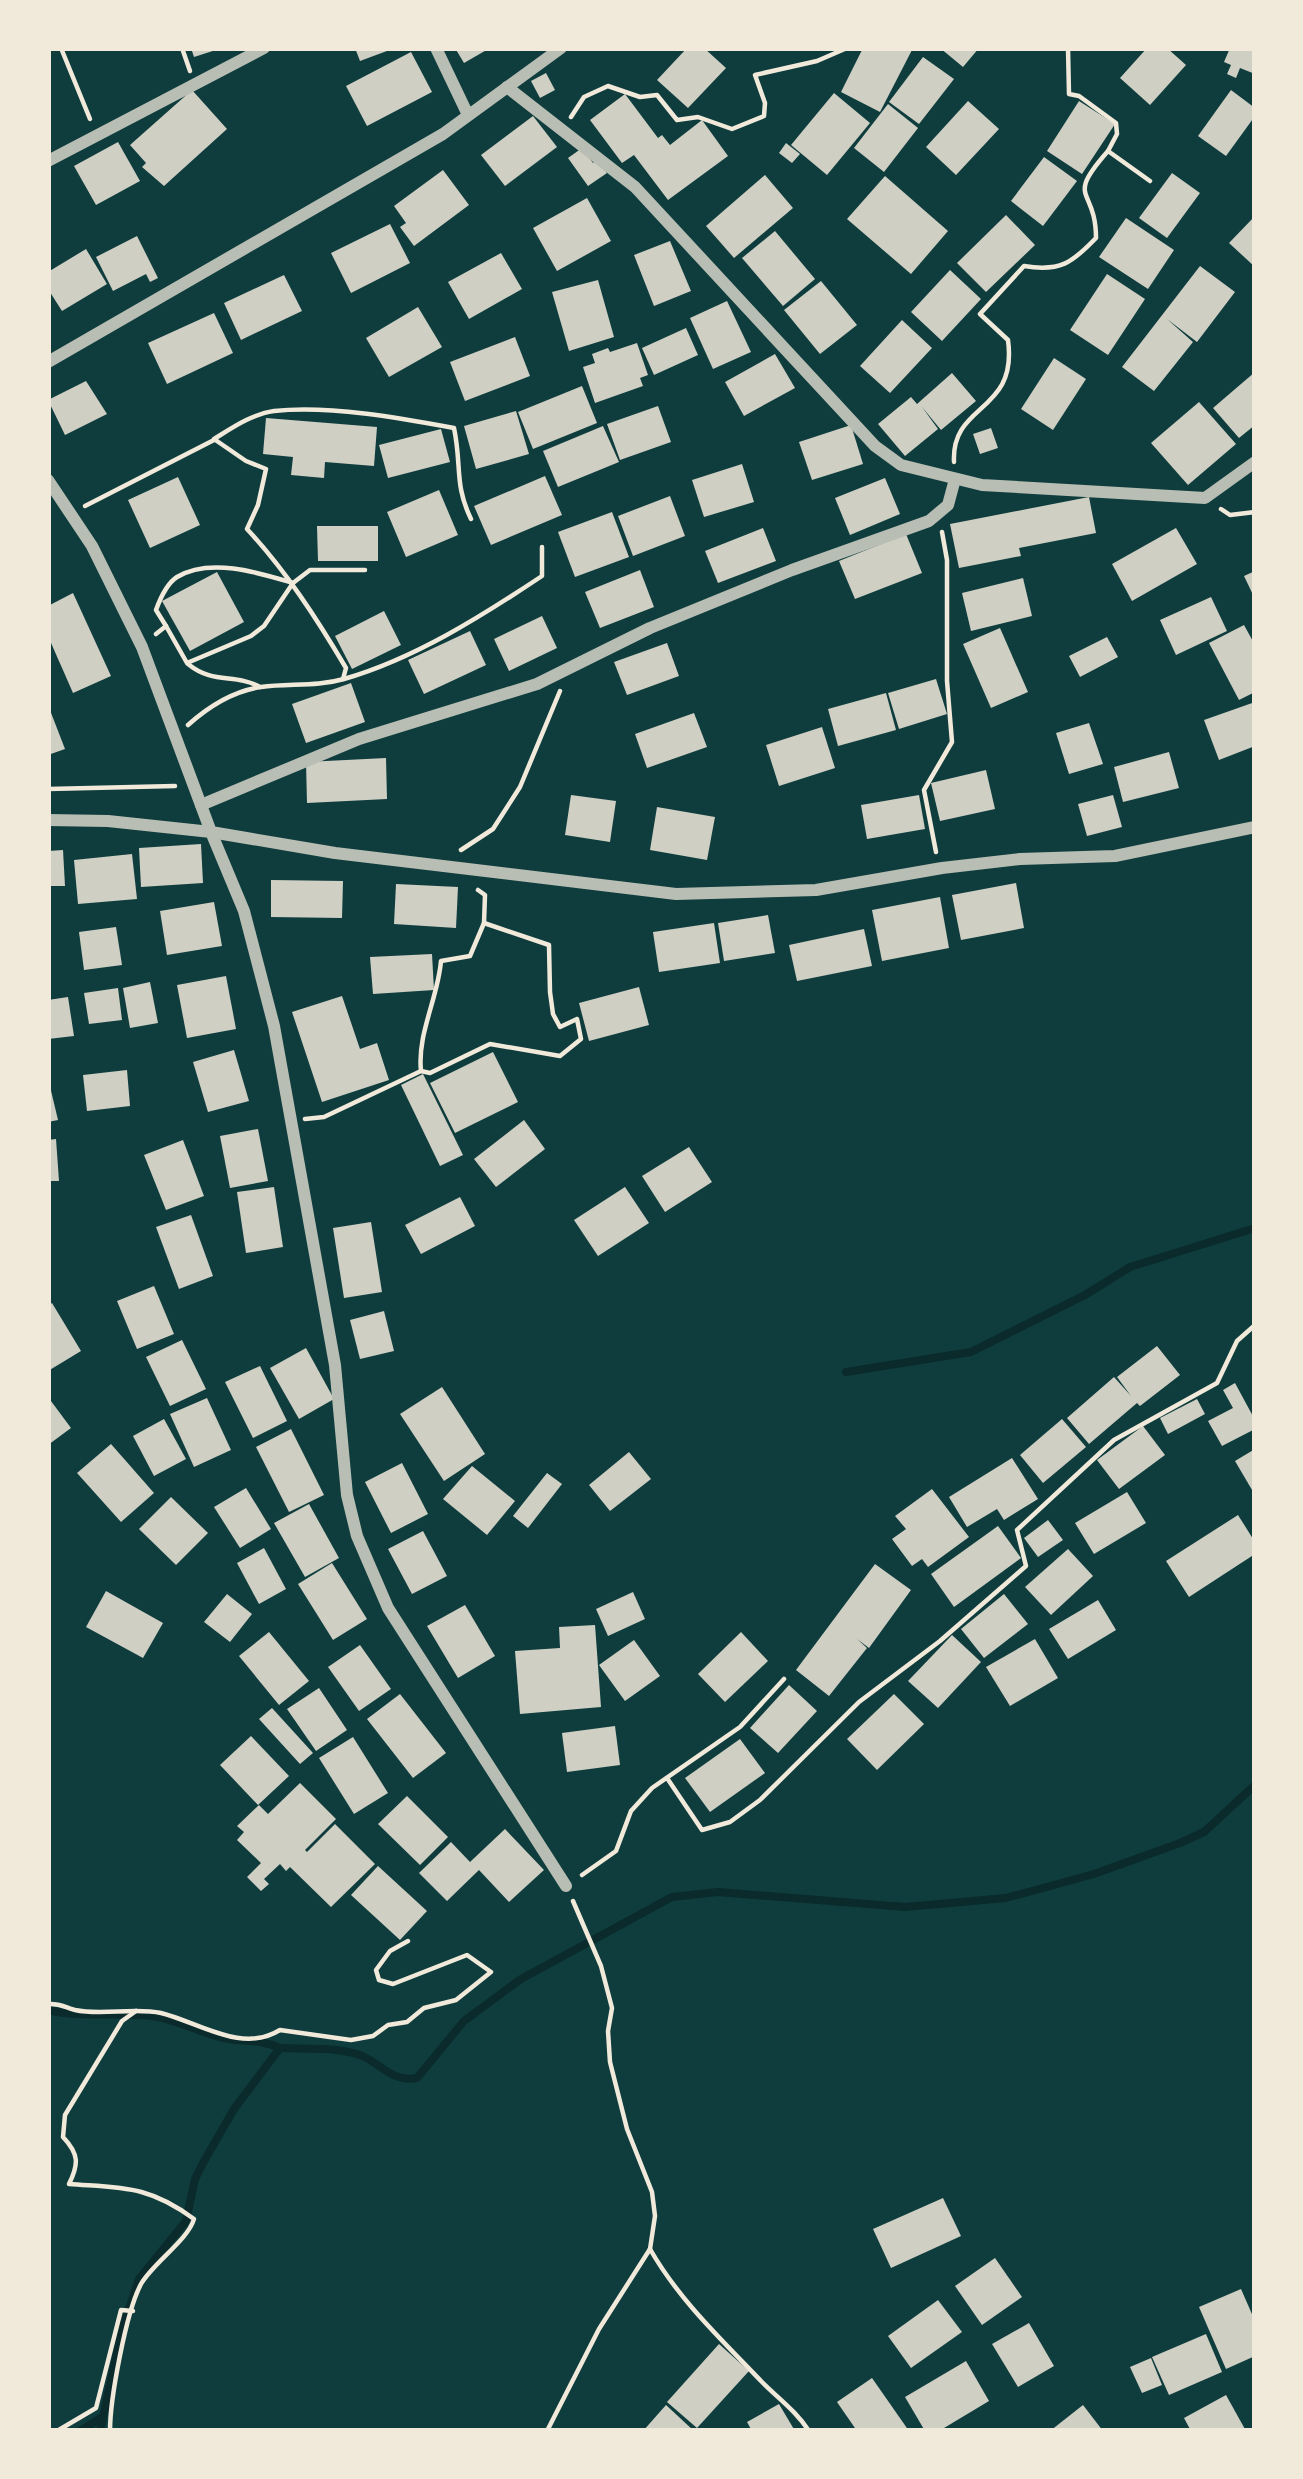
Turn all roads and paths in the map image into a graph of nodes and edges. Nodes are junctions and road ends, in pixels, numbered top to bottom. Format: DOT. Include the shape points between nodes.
graph roads {
  1 [pos="61,48"];
  2 [pos="182,48"];
  3 [pos="264,48"];
  4 [pos="436,48"];
  5 [pos="561,48"];
  6 [pos="847,48"];
  7 [pos="1068,48"];
  8 [pos="194,82"];
  9 [pos="507,87"];
  10 [pos="469,115"];
  11 [pos="563,128"];
  12 [pos="98,134"];
  13 [pos="1108,151"];
  14 [pos="48,161"];
  15 [pos="1150,181"];
  16 [pos="48,362"];
  17 [pos="214,439"];
  18 [pos="1255,462"];
  19 [pos="955,479"];
  20 [pos="48,480"];
  21 [pos="1204,498"];
  22 [pos="1255,512"];
  23 [pos="69,513"];
  24 [pos="940,514"];
  25 [pos="471,519"];
  26 [pos="542,547"];
  27 [pos="365,571"];
  28 [pos="292,583"];
  29 [pos="166,626"];
  30 [pos="142,647"];
  31 [pos="188,663"];
  32 [pos="573,667"];
  33 [pos="343,679"];
  34 [pos="260,687"];
  35 [pos="176,738"];
  36 [pos="192,787"];
  37 [pos="48,789"];
  38 [pos="201,805"];
  39 [pos="48,820"];
  40 [pos="1255,827"];
  41 [pos="211,832"];
  42 [pos="451,865"];
  43 [pos="942,868"];
  44 [pos="468,882"];
  45 [pos="484,923"];
  46 [pos="421,1071"];
  47 [pos="293,1121"];
  48 [pos="1255,1325"];
  49 [pos="784,1679"];
  50 [pos="667,1778"];
  51 [pos="566,1886"];
  52 [pos="408,1941"];
  53 [pos="48,2003"];
  54 [pos="136,2011"];
  55 [pos="650,2249"];
  56 [pos="133,2311"];
  57 [pos="57,2431"];
  58 [pos="110,2431"];
  59 [pos="547,2431"];
  60 [pos="808,2431"];
  1 -- 12 [label="path"];
  2 -- 8 [label="path"];
  3 -- 8 [label="street"];
  4 -- 10 [label="street"];
  5 -- 9 [label="street"];
  6 -- 11 [label="path" via="755,75 764,116 732,130 698,117 677,121 657,95 608,86 584,97"];
  7 -- 13 [label="path" via="1070,94 1116,124"];
  8 -- 12 [label="street"];
  9 -- 10 [label="street"];
  9 -- 11 [label="street"];
  10 -- 16 [label="street"];
  11 -- 19 [label="street" via="635,187 875,446 901,465"];
  12 -- 14 [label="street"];
  13 -- 15 [label="path"];
  13 -- 19 [label="path" via="1084,179 1096,238 1073,261 1024,266 980,314 1008,340 1010,376 953,446"];
  17 -- 23 [label="path"];
  17 -- 25 [label="path" via="274,411 454,428 458,494"];
  17 -- 28 [label="path" via="266,469 247,529"];
  18 -- 21 [label="street"];
  19 -- 21 [label="street"];
  19 -- 24 [label="street"];
  20 -- 23 [label="street"];
  21 -- 22 [label="path" via="1230,515"];
  23 -- 30 [label="street"];
  24 -- 32 [label="street" via="650,628"];
  24 -- 43 [label="path" via="952,742 923,790"];
  26 -- 33 [label="path" via="542,577 429,643"];
  27 -- 28 [label="path" via="310,571"];
  28 -- 29 [label="path" via="247,571 177,577 156,610"];
  28 -- 31 [label="path" via="264,626"];
  28 -- 33 [label="path" via="346,668"];
  29 -- 30 [label="path"];
  29 -- 31 [label="path"];
  30 -- 35 [label="street"];
  31 -- 34 [label="path" via="207,678"];
  32 -- 38 [label="street" via="359,739"];
  32 -- 42 [label="path" via="520,788 493,829"];
  33 -- 34 [label="path"];
  34 -- 35 [label="path" via="221,700"];
  35 -- 36 [label="street"];
  36 -- 37 [label="path"];
  36 -- 38 [label="street"];
  38 -- 41 [label="street"];
  39 -- 41 [label="street"];
  40 -- 43 [label="street" via="1114,856"];
  41 -- 42 [label="street"];
  41 -- 47 [label="street" via="244,911"];
  42 -- 43 [label="street" via="676,894 816,890"];
  44 -- 45 [label="path" via="485,895"];
  45 -- 46 [label="path" via="470,956 441,961"];
  45 -- 46 [label="path" via="549,944 553,1014 560,1027 577,1019 581,1039 560,1056 490,1044"];
  46 -- 47 [label="path" via="324,1117"];
  47 -- 51 [label="street" via="357,1536 388,1608"];
  48 -- 50 [label="path" via="1237,1341 1217,1383 1114,1440 1017,1530 1027,1566 860,1702 760,1800 703,1830"];
  49 -- 50 [label="path" via="740,1727"];
  50 -- 51 [label="path" via="631,1811 616,1851"];
  51 -- 55 [label="path" via="612,2008 610,2062 652,2192"];
  52 -- 54 [label="path" via="390,1951 376,1970 379,1980 393,1984 467,1955 491,1972 455,2000 351,2040 280,2030 268,2038 233,2037"];
  53 -- 54 [label="path"];
  54 -- 56 [label="path" via="122,2021 62,2126 77,2156 69,2184 139,2189 194,2219 142,2284"];
  55 -- 59 [label="path"];
  55 -- 60 [label="path" via="670,2284"];
  56 -- 57 [label="path" via="121,2310 96,2408"];
  56 -- 58 [label="path"];
}
